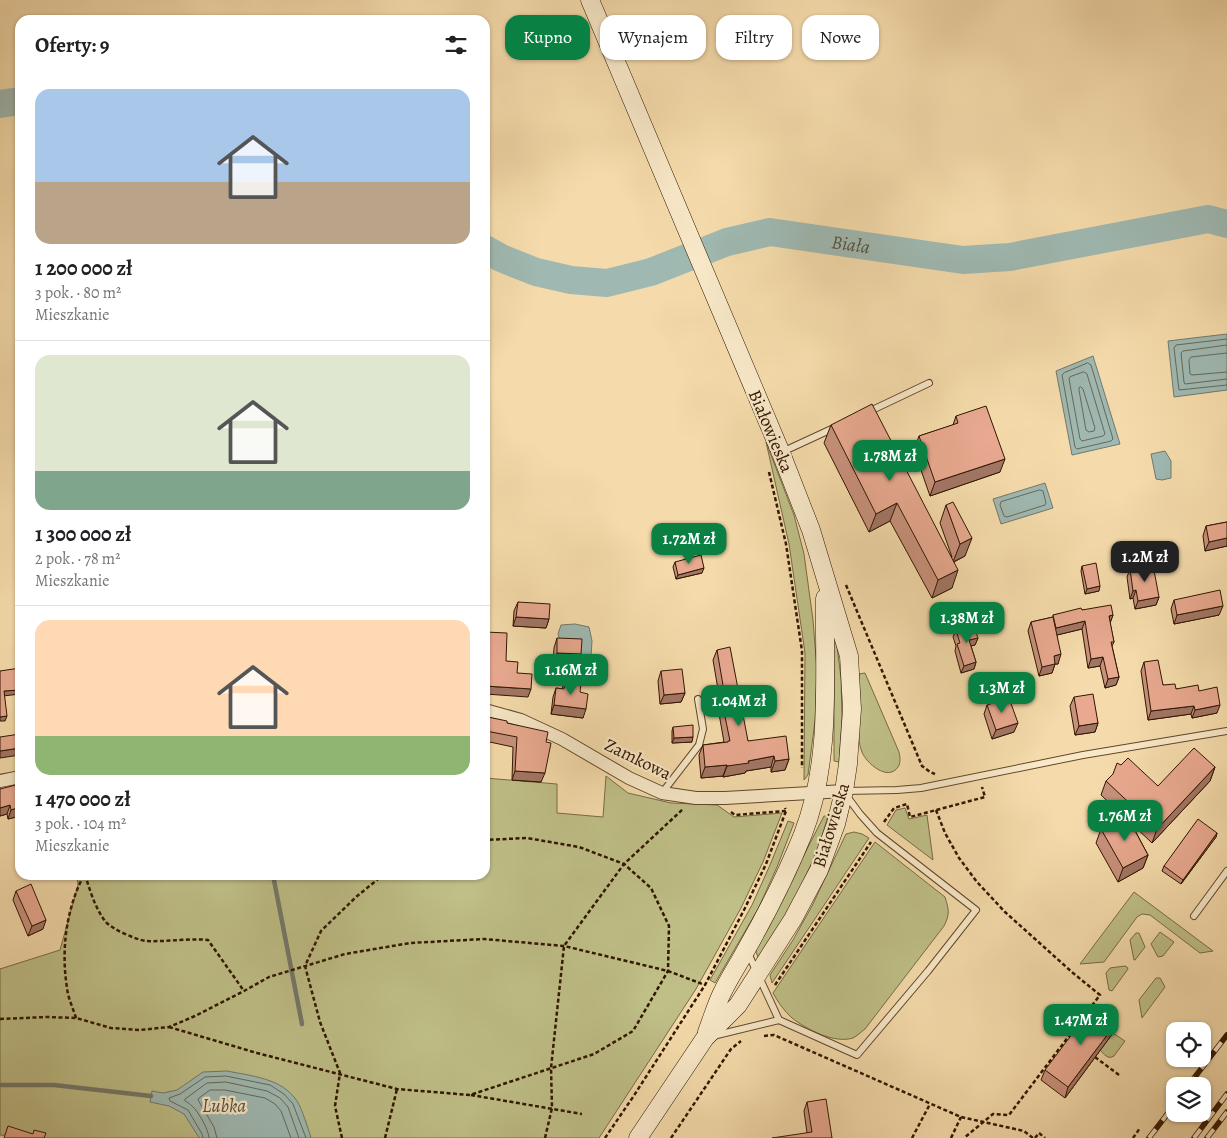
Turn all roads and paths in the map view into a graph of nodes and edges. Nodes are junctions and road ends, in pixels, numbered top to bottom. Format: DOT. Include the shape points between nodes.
graph roads {
  1 [pos="590,0"];
  2 [pos="929,383"];
  3 [pos="859,416"];
  4 [pos="842,424"];
  5 [pos="781,453"];
  6 [pos="769,471"];
  7 [pos="825,580"];
  8 [pos="846,585"];
  9 [pos="698,699"];
  10 [pos="490,711"];
  11 [pos="1227,731"];
  12 [pos="802,769"];
  13 [pos="936,774"];
  14 [pos="15,778"];
  15 [pos="0,780"];
  16 [pos="982,786"];
  17 [pos="844,791"];
  18 [pos="815,792"];
  19 [pos="662,793"];
  20 [pos="696,798"];
  21 [pos="782,804"];
  22 [pos="936,810"];
  23 [pos="884,822"];
  24 [pos="490,840"];
  25 [pos="872,841"];
  26 [pos="624,864"];
  27 [pos="1227,871"];
  28 [pos="82,880"];
  29 [pos="86,880"];
  30 [pos="377,880"];
  31 [pos="1194,916"];
  32 [pos="564,946"];
  33 [pos="746,950"];
  34 [pos="306,966"];
  35 [pos="668,971"];
  36 [pos="757,974"];
  37 [pos="705,985"];
  38 [pos="772,990"];
  39 [pos="244,991"];
  40 [pos="76,1018"];
  41 [pos="0,1019"];
  42 [pos="779,1020"];
  43 [pos="168,1027"];
  44 [pos="759,1037"];
  45 [pos="705,1038"];
  46 [pos="744,1039"];
  47 [pos="1095,1057"];
  48 [pos="551,1068"];
  49 [pos="340,1073"];
  50 [pos="1119,1075"];
  51 [pos="398,1088"];
  52 [pos="470,1095"];
  53 [pos="931,1104"];
  54 [pos="552,1108"];
  55 [pos="582,1114"];
  56 [pos="961,1117"];
  57 [pos="981,1122"];
  58 [pos="1140,1128"];
  59 [pos="342,1138"];
  60 [pos="385,1138"];
  61 [pos="545,1138"];
  62 [pos="605,1138"];
  63 [pos="638,1138"];
  64 [pos="671,1138"];
  65 [pos="912,1138"];
  66 [pos="950,1138"];
  67 [pos="964,1138"];
  68 [pos="1033,1138"];
  69 [pos="1045,1138"];
  70 [pos="1132,1138"];
  1 -- 5 [label="main road, Białowieska"];
  2 -- 3 [label="lane"];
  4 -- 5 [label="lane"];
  5 -- 7 [label="main road, Białowieska" via="811,530"];
  6 -- 12 [label="path" via="786,544 802,651"];
  7 -- 17 [label="main road, Białowieska" via="848,656 852,709"];
  7 -- 18 [label="main road, Białowieska" via="825,708"];
  8 -- 13 [label="path" via="922,766"];
  9 -- 19 [label="lane" via="703,728 698,745"];
  10 -- 19 [label="street, Zamkowa" via="521,720 562,739"];
  11 -- 17 [label="lane" via="1083,755 921,788"];
  14 -- 15 [label="street"];
  16 -- 22 [label="path" via="985,797"];
  17 -- 18 [label="street, Zamkowa"];
  17 -- 36 [label="main road, Białowieska" via="819,870 793,919"];
  17 -- 42 [label="lane" via="877,833 976,910 857,1054"];
  18 -- 20 [label="street, Zamkowa"];
  18 -- 33 [label="main road, Białowieska" via="803,833 785,875"];
  19 -- 20 [label="street, Zamkowa"];
  20 -- 26 [label="path"];
  21 -- 37 [label="path" via="786,811 766,864"];
  22 -- 23 [label="path" via="910,817 907,804 894,808"];
  22 -- 57 [label="path" via="944,833 977,882 1005,912 1100,995 1009,1115 993,1114"];
  24 -- 26 [label="path" via="527,838 579,847"];
  25 -- 38 [label="path"];
  26 -- 32 [label="path"];
  26 -- 35 [label="path" via="651,888 669,926"];
  27 -- 31 [label="lane"];
  28 -- 40 [label="path" via="68,916 64,958 67,990"];
  29 -- 39 [label="path" via="96,906 106,922 116,930 144,941 208,940"];
  30 -- 34 [label="path" via="322,931"];
  32 -- 34 [label="path" via="484,939 410,943 345,954"];
  32 -- 35 [label="path"];
  32 -- 48 [label="path"];
  33 -- 36 [label="lane"];
  33 -- 45 [label="main road, Białowieska" via="721,994"];
  34 -- 39 [label="path" via="269,977"];
  34 -- 49 [label="path" via="320,1022"];
  35 -- 37 [label="path"];
  35 -- 48 [label="path" via="633,1031 594,1054"];
  36 -- 42 [label="lane"];
  36 -- 45 [label="main road, Białowieska" via="738,1005"];
  37 -- 62 [label="path"];
  39 -- 43 [label="path"];
  40 -- 41 [label="path"];
  40 -- 43 [label="path" via="111,1028 140,1030"];
  42 -- 45 [label="lane"];
  43 -- 49 [label="path"];
  44 -- 53 [label="path" via="774,1035"];
  45 -- 63 [label="main road, Białowieska"];
  46 -- 64 [label="path" via="731,1049"];
  47 -- 50 [label="path"];
  48 -- 52 [label="path"];
  48 -- 54 [label="path"];
  49 -- 51 [label="path"];
  49 -- 59 [label="path" via="335,1106"];
  51 -- 52 [label="path"];
  51 -- 60 [label="path"];
  52 -- 54 [label="path"];
  53 -- 56 [label="path"];
  53 -- 65 [label="path"];
  54 -- 55 [label="path"];
  54 -- 61 [label="path"];
  56 -- 57 [label="path"];
  56 -- 66 [label="path"];
  57 -- 67 [label="path"];
  57 -- 68 [label="path" via="1024,1131"];
  58 -- 70 [label="path"];
  68 -- 69 [label="path" via="1039,1133"];
}
